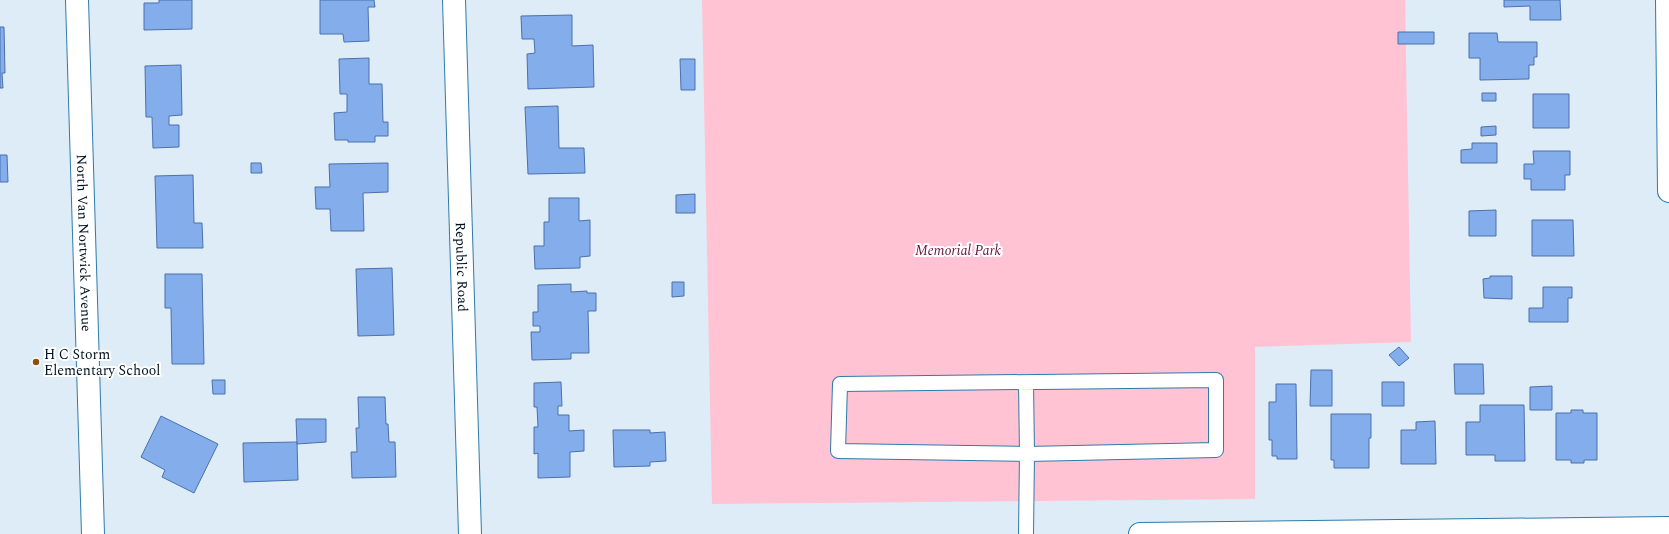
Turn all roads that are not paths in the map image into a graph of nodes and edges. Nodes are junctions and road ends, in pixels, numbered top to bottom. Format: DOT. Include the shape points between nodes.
graph roads {
  1 [pos="77,0"];
  2 [pos="454,0"];
  3 [pos="1667,0"];
  4 [pos="1669,191"];
  5 [pos="1026,383"];
  6 [pos="1027,454"];
  7 [pos="1669,528"];
  8 [pos="93,534"];
  9 [pos="470,534"];
  10 [pos="1026,534"];
  11 [pos="1140,534"];
  12 [pos="1166,534"];
  1 -- 8 [label="street, North Van Nortwick Avenue"];
  2 -- 9 [label="street, Republic Road"];
  3 -- 4 [label="street"];
  5 -- 6 [label="lane"];
  5 -- 6 [label="lane" via="840,384 838,451"];
  5 -- 6 [label="lane" via="1216,380 1216,450"];
  6 -- 10 [label="lane"];
  7 -- 12 [label="street"];
  11 -- 12 [label="street"];
}
